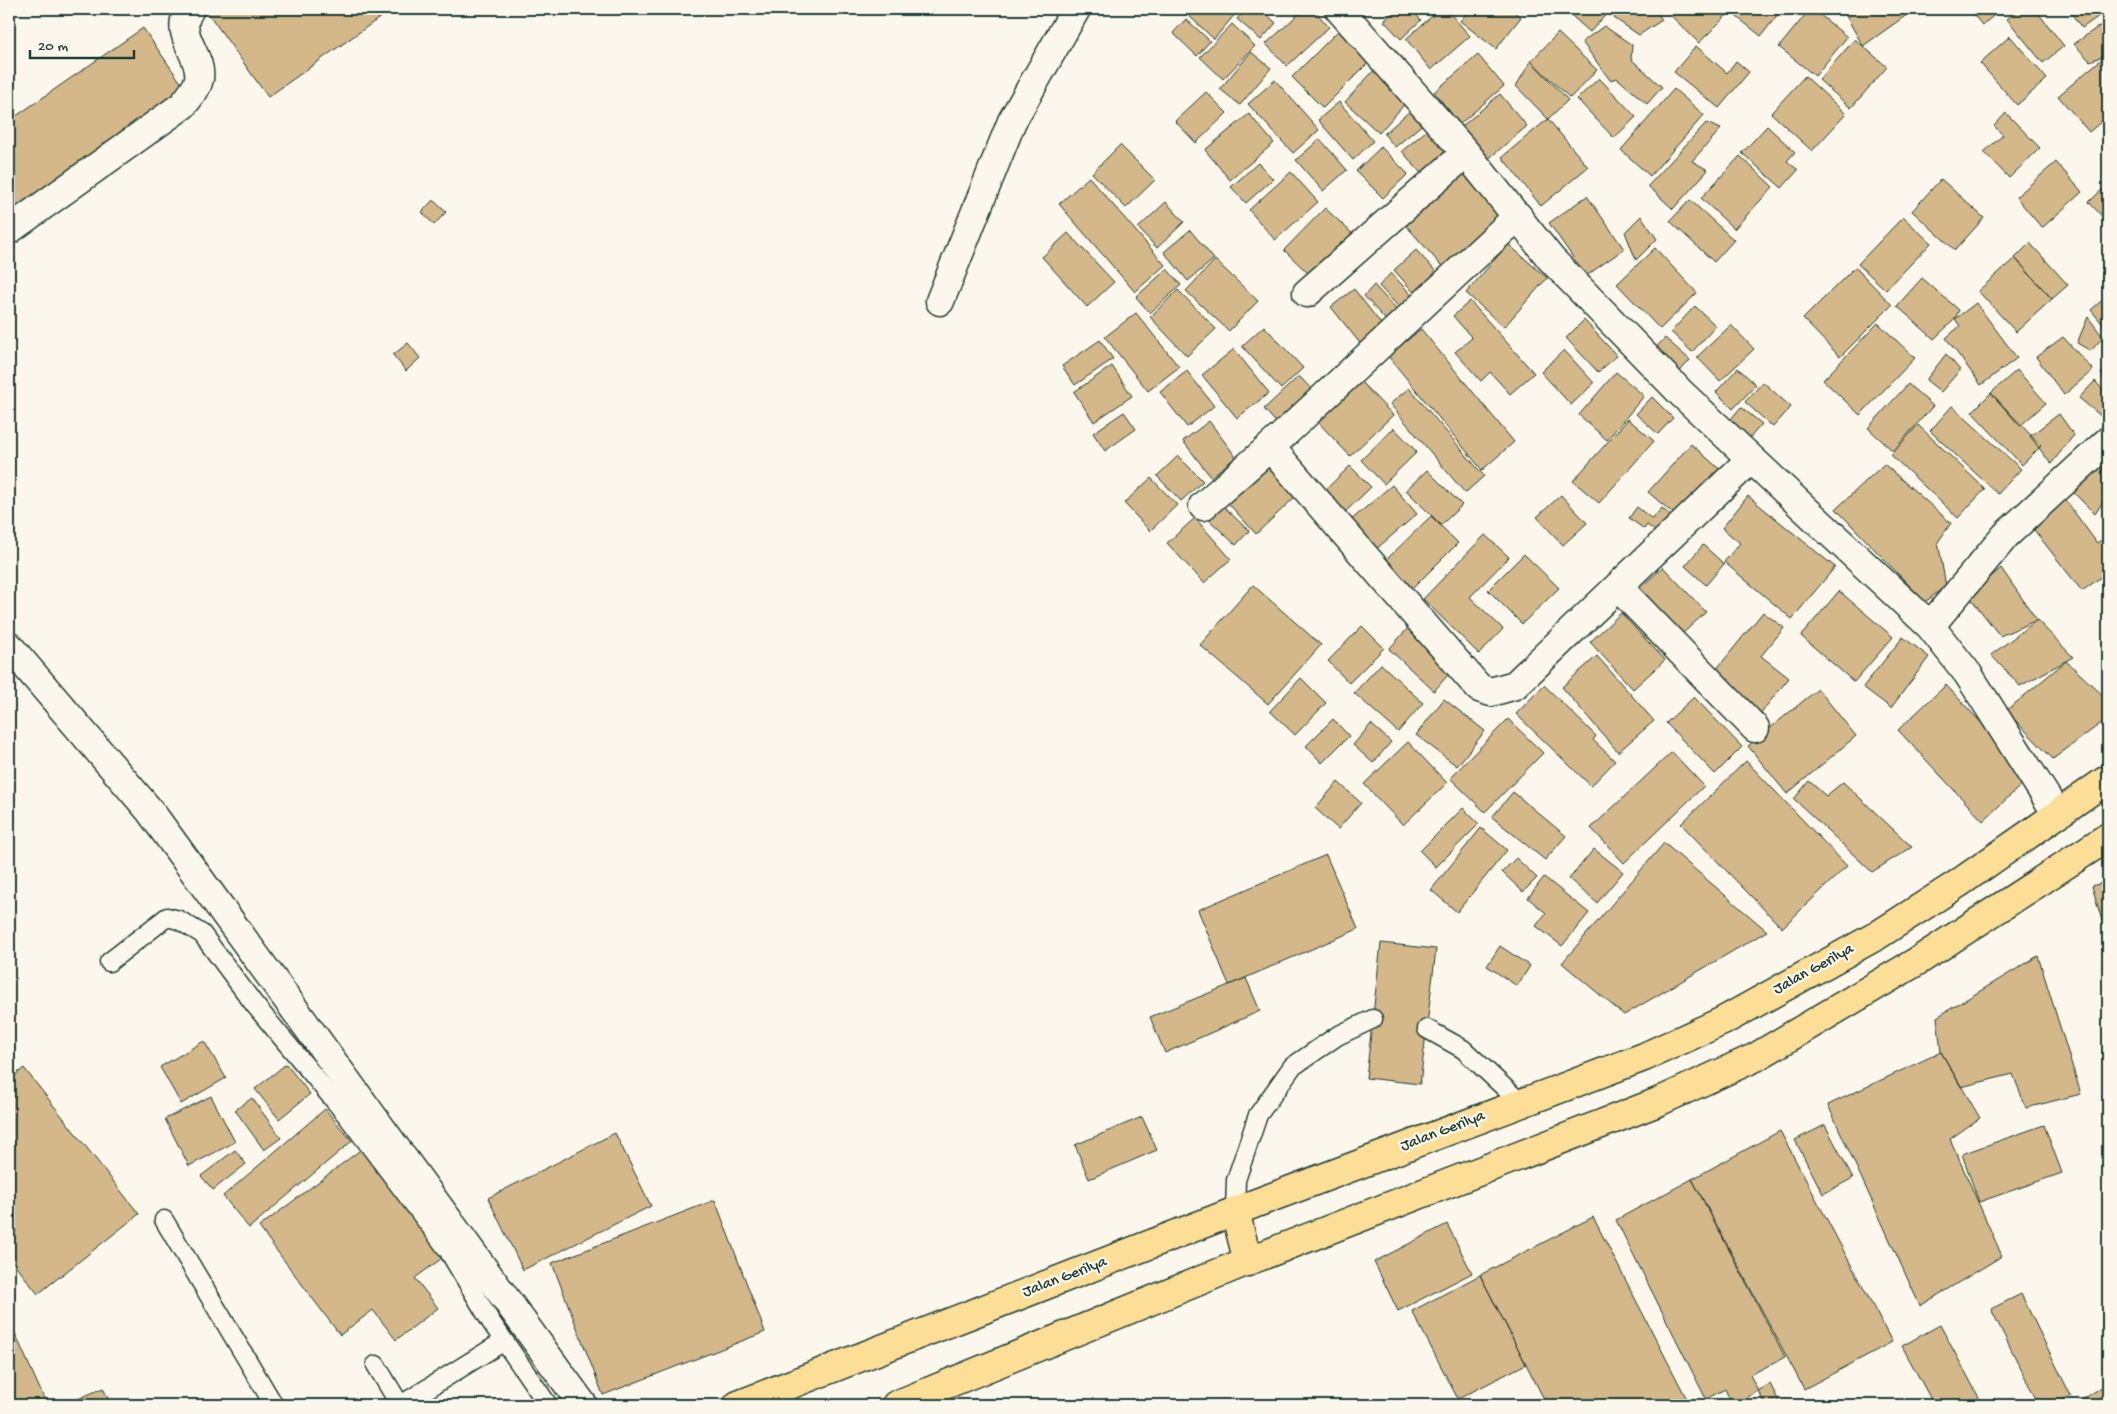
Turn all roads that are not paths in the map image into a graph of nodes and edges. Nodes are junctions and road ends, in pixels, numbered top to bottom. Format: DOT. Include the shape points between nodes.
graph roads {
  1 [pos="190,9"];
  2 [pos="1076,9"];
  3 [pos="1340,9"];
  4 [pos="1466,153"];
  5 [pos="1518,216"];
  6 [pos="9,230"];
  7 [pos="1307,294"];
  8 [pos="940,301"];
  9 [pos="2108,441"];
  10 [pos="1270,447"];
  11 [pos="1751,458"];
  12 [pos="1203,506"];
  13 [pos="1618,587"];
  14 [pos="1930,626"];
  15 [pos="9,646"];
  16 [pos="1755,728"];
  17 [pos="2108,779"];
  18 [pos="2056,814"];
  19 [pos="2108,837"];
  20 [pos="110,962"];
  21 [pos="1373,1020"];
  22 [pos="1427,1029"];
  23 [pos="1521,1103"];
  24 [pos="1235,1211"];
  25 [pos="164,1220"];
  26 [pos="1248,1262"];
  27 [pos="504,1341"];
  28 [pos="376,1365"];
  29 [pos="274,1405"];
  30 [pos="400,1405"];
  31 [pos="548,1405"];
  32 [pos="582,1405"];
  33 [pos="738,1405"];
  34 [pos="896,1405"];
  1 -- 6 [label="street" via="184,21 187,42 199,68 199,77 197,86 183,105"];
  2 -- 8 [label="street" via="1012,121"];
  3 -- 4 [label="street"];
  4 -- 5 [label="street"];
  4 -- 7 [label="street"];
  5 -- 10 [label="street"];
  5 -- 11 [label="street" via="1551,259 1682,394"];
  9 -- 14 [label="street" via="2006,535"];
  10 -- 12 [label="street"];
  10 -- 13 [label="street" via="1479,688 1491,692 1515,685"];
  11 -- 13 [label="street"];
  11 -- 14 [label="street"];
  13 -- 16 [label="street"];
  14 -- 18 [label="street" via="1968,674"];
  15 -- 32 [label="street" via="150,812"];
  17 -- 18 [label="highway, Jalan Gerilya"];
  18 -- 23 [label="highway, Jalan Gerilya" via="1959,883 1878,935 1723,1020 1644,1057"];
  19 -- 26 [label="highway" via="1922,959 1756,1057 1658,1102"];
  20 -- 27 [label="lane" via="167,917 179,920 202,934 254,1004 348,1117 448,1250"];
  21 -- 24 [label="lane" via="1338,1036 1292,1067 1286,1075 1258,1115 1236,1180"];
  22 -- 23 [label="lane" via="1463,1049"];
  23 -- 24 [label="highway, Jalan Gerilya"];
  24 -- 26 [label="highway"];
  24 -- 33 [label="highway, Jalan Gerilya"];
  25 -- 29 [label="lane"];
  26 -- 34 [label="highway"];
  27 -- 30 [label="lane"];
  27 -- 31 [label="lane"];
  28 -- 30 [label="lane"];
}
